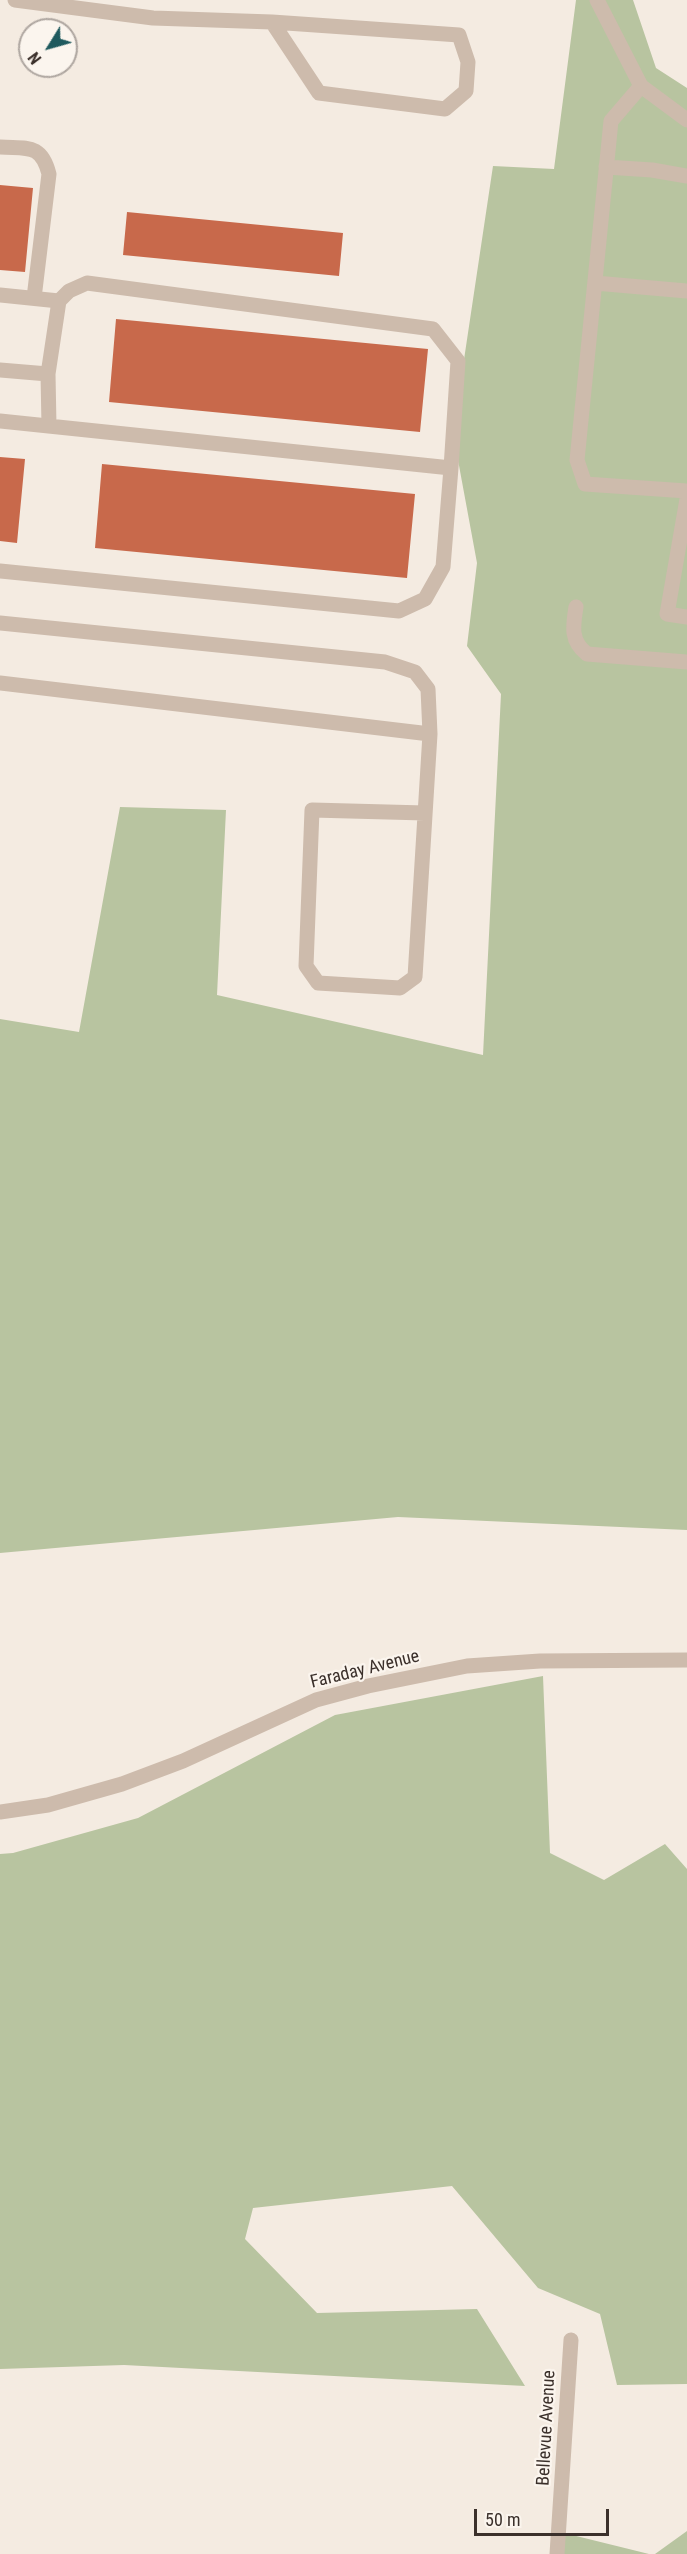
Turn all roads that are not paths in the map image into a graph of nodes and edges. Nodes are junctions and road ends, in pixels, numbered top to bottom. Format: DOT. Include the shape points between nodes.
graph roads {
  1 [pos="15,0"];
  2 [pos="597,0"];
  3 [pos="272,22"];
  4 [pos="641,86"];
  5 [pos="687,120"];
  6 [pos="0,147"];
  7 [pos="606,168"];
  8 [pos="687,176"];
  9 [pos="595,283"];
  10 [pos="687,291"];
  11 [pos="0,295"];
  12 [pos="34,298"];
  13 [pos="59,301"];
  14 [pos="0,370"];
  15 [pos="48,374"];
  16 [pos="0,421"];
  17 [pos="49,426"];
  18 [pos="451,468"];
  19 [pos="687,491"];
  20 [pos="687,499"];
  21 [pos="0,571"];
  22 [pos="576,607"];
  23 [pos="687,617"];
  24 [pos="0,623"];
  25 [pos="687,662"];
  26 [pos="0,683"];
  27 [pos="430,734"];
  28 [pos="425,813"];
  29 [pos="687,1660"];
  30 [pos="0,1812"];
  31 [pos="571,2340"];
  32 [pos="558,2554"];
  1 -- 3 [label="street" via="153,18"];
  2 -- 4 [label="street"];
  3 -- 3 [label="street" via="319,93 445,109 466,91 468,62 459,35"];
  4 -- 5 [label="street"];
  4 -- 7 [label="street" via="611,121"];
  6 -- 12 [label="street" via="36,150 45,159 49,174"];
  7 -- 8 [label="street"];
  7 -- 9 [label="street"];
  9 -- 10 [label="street"];
  9 -- 19 [label="street" via="577,460 585,483"];
  11 -- 12 [label="street"];
  12 -- 13 [label="street"];
  13 -- 15 [label="street"];
  13 -- 18 [label="street" via="69,291 87,283 433,328 458,361"];
  14 -- 15 [label="street"];
  15 -- 17 [label="street"];
  16 -- 17 [label="street"];
  17 -- 18 [label="street"];
  18 -- 21 [label="street" via="443,567 425,599 399,611"];
  20 -- 23 [label="street" via="667,614"];
  22 -- 25 [label="street" via="573,636 587,654"];
  24 -- 27 [label="street" via="385,662 415,672 429,689"];
  26 -- 27 [label="street"];
  27 -- 28 [label="street"];
  28 -- 28 [label="street" via="415,977 400,988 318,983 306,966 312,810"];
  29 -- 30 [label="street, Faraday Avenue" via="540,1661 467,1666 368,1686 316,1700 183,1761 122,1784 48,1805"];
  31 -- 32 [label="street, Bellevue Avenue"];
}
